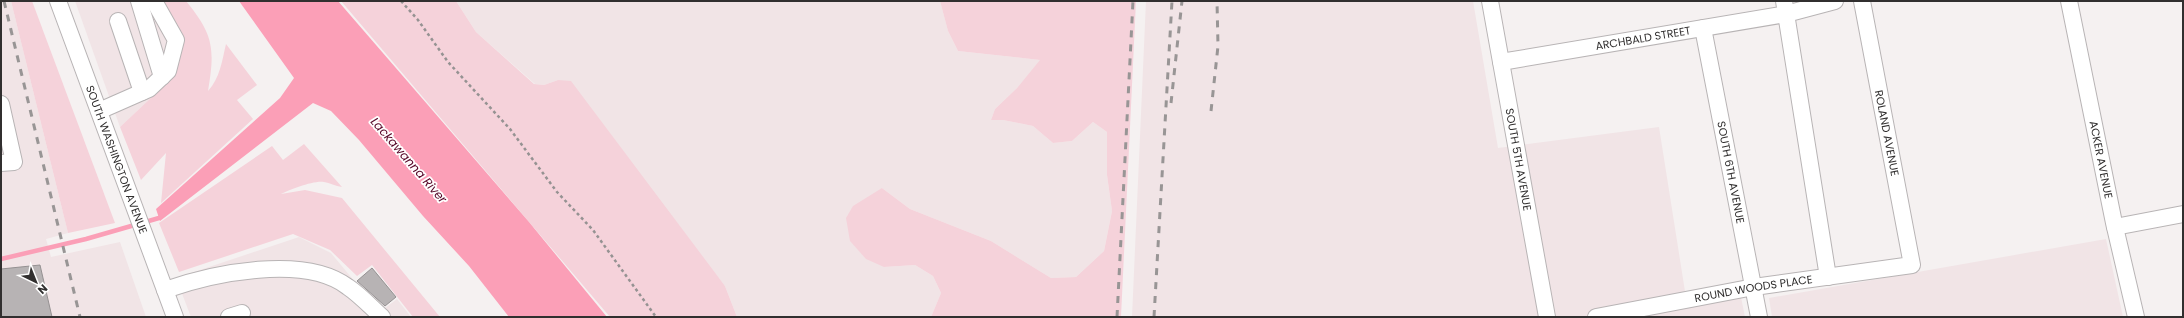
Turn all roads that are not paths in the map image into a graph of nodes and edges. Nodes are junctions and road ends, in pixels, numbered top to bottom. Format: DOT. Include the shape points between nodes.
graph roads {
  1 [pos="58,1"];
  2 [pos="139,1"];
  3 [pos="154,1"];
  4 [pos="1490,1"];
  5 [pos="1835,1"];
  6 [pos="1862,1"];
  7 [pos="2069,1"];
  8 [pos="1785,8"];
  9 [pos="118,21"];
  10 [pos="1703,28"];
  11 [pos="1501,62"];
  12 [pos="162,77"];
  13 [pos="142,92"];
  14 [pos="1,104"];
  15 [pos="99,111"];
  16 [pos="8,163"];
  17 [pos="2183,214"];
  18 [pos="2115,227"];
  19 [pos="1912,265"];
  20 [pos="1828,277"];
  21 [pos="1754,286"];
  22 [pos="165,290"];
  23 [pos="176,317"];
  24 [pos="382,317"];
  25 [pos="1547,317"];
  26 [pos="1596,317"];
  27 [pos="1759,317"];
  28 [pos="2136,317"];
  1 -- 15 [label="street, SOUTH WASHINGTON AVENUE"];
  2 -- 12 [label="street"];
  3 -- 12 [label="street" via="176,40 168,71"];
  4 -- 11 [label="street, SOUTH 5TH AVENUE"];
  5 -- 8 [label="street, ARCHBALD STREET"];
  6 -- 19 [label="street, ROLAND AVENUE"];
  7 -- 18 [label="street, ACKER AVENUE"];
  8 -- 10 [label="street, ARCHBALD STREET"];
  8 -- 20 [label="street"];
  9 -- 13 [label="street"];
  10 -- 11 [label="street, ARCHBALD STREET"];
  10 -- 21 [label="street, SOUTH 6TH AVENUE"];
  11 -- 25 [label="street, SOUTH 5TH AVENUE"];
  12 -- 13 [label="street"];
  13 -- 15 [label="street"];
  14 -- 16 [label="street"];
  15 -- 22 [label="street, SOUTH WASHINGTON AVENUE"];
  17 -- 18 [label="street"];
  18 -- 28 [label="street, ACKER AVENUE"];
  19 -- 20 [label="street, ROUND WOODS PLACE"];
  20 -- 21 [label="street, ROUND WOODS PLACE"];
  21 -- 26 [label="street, ROUND WOODS PLACE"];
  21 -- 27 [label="street, SOUTH 6TH AVENUE"];
  22 -- 23 [label="street, SOUTH WASHINGTON AVENUE"];
  22 -- 24 [label="street" via="218,276 298,268 323,274 348,286"];
}
